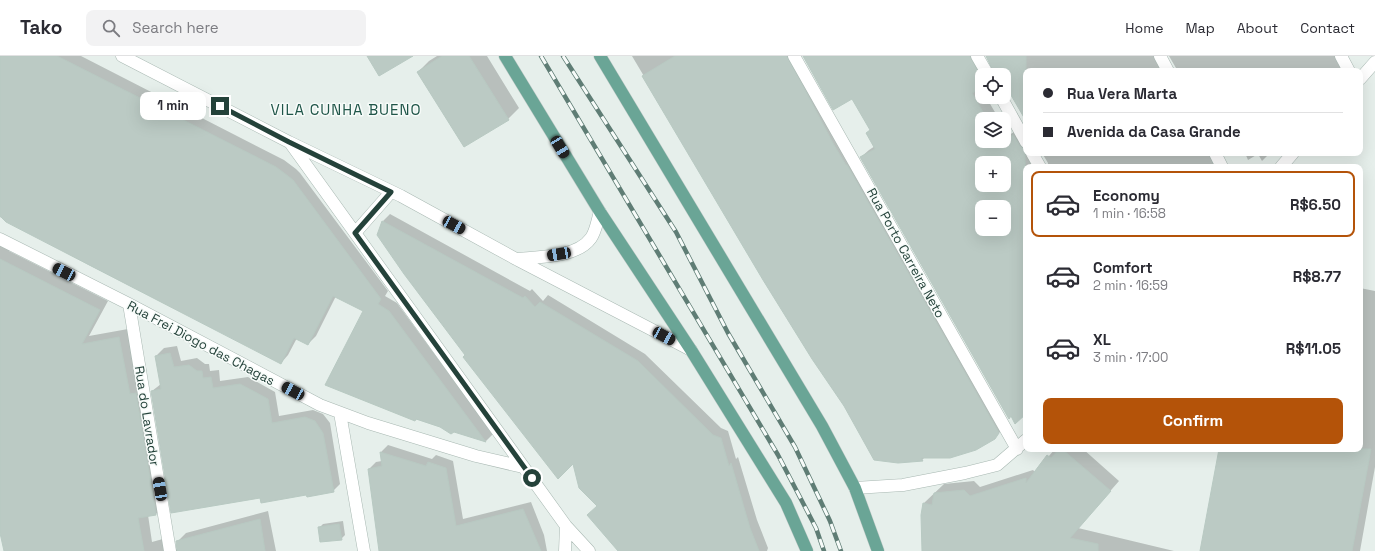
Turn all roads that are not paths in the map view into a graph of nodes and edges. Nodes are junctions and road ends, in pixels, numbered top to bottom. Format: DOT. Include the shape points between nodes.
graph roads {
  1 [pos="122,56"];
  2 [pos="505,56"];
  3 [pos="600,56"];
  4 [pos="794,56"];
  5 [pos="977,56"];
  6 [pos="1160,56"];
  7 [pos="1341,56"];
  8 [pos="1375,62"];
  9 [pos="984,68"];
  10 [pos="1166,68"];
  11 [pos="1347,68"];
  12 [pos="1363,76"];
  13 [pos="1005,104"];
  14 [pos="1023,137"];
  15 [pos="289,142"];
  16 [pos="1290,156"];
  17 [pos="1284,164"];
  18 [pos="391,192"];
  19 [pos="600,212"];
  20 [pos="355,233"];
  21 [pos="0,239"];
  22 [pos="516,259"];
  23 [pos="129,304"];
  24 [pos="691,350"];
  25 [pos="340,413"];
  26 [pos="1023,443"];
  27 [pos="1017,449"];
  28 [pos="523,467"];
  29 [pos="855,488"];
  30 [pos="566,526"];
  31 [pos="170,551"];
  32 [pos="364,551"];
  33 [pos="565,551"];
  34 [pos="589,551"];
  35 [pos="807,551"];
  36 [pos="878,551"];
  1 -- 15 [label="street"];
  2 -- 19 [label="main road"];
  3 -- 29 [label="main road" via="822,426"];
  4 -- 27 [label="street, Rua Porto Carreira Neto"];
  5 -- 9 [label="street"];
  6 -- 10 [label="street"];
  7 -- 11 [label="street"];
  8 -- 12 [label="street"];
  13 -- 14 [label="street"];
  15 -- 18 [label="street"];
  15 -- 20 [label="street"];
  16 -- 17 [label="street"];
  18 -- 20 [label="street"];
  18 -- 22 [label="street"];
  19 -- 22 [label="street" via="591,238 582,247 569,252"];
  19 -- 24 [label="main road"];
  20 -- 28 [label="street"];
  21 -- 23 [label="street, Rua Frei Diogo das Chagas"];
  22 -- 24 [label="street"];
  23 -- 25 [label="street, Rua Frei Diogo das Chagas" via="320,405"];
  23 -- 31 [label="street, Rua do Lavrador"];
  24 -- 35 [label="main road" via="786,503"];
  25 -- 28 [label="street, Rua Frei Diogo das Chagas" via="368,424 469,454"];
  25 -- 32 [label="street"];
  26 -- 27 [label="street"];
  27 -- 29 [label="street" via="997,465 903,485"];
  28 -- 30 [label="street"];
  29 -- 36 [label="main road"];
  30 -- 33 [label="street"];
  30 -- 34 [label="street"];
}
